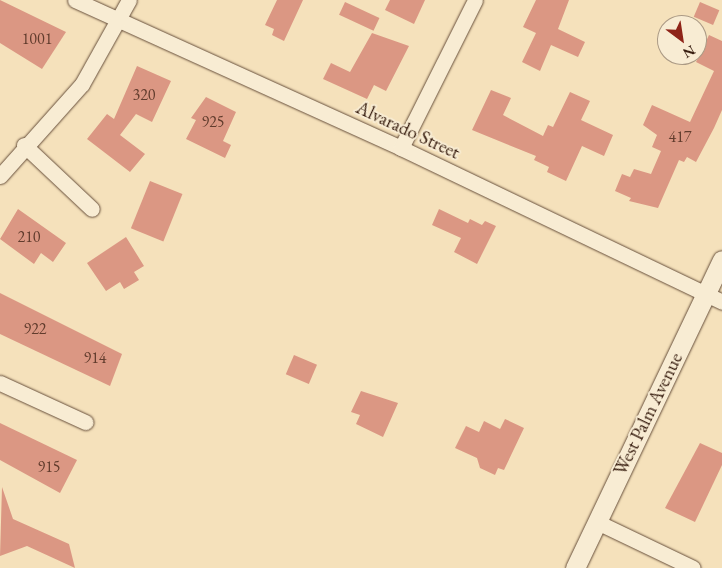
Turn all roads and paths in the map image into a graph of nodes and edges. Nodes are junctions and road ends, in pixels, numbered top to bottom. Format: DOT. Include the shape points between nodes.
graph roads {
  1 [pos="75,0"];
  2 [pos="129,0"];
  3 [pos="475,0"];
  4 [pos="119,22"];
  5 [pos="24,145"];
  6 [pos="401,148"];
  7 [pos="0,176"];
  8 [pos="92,209"];
  9 [pos="722,260"];
  10 [pos="714,298"];
  11 [pos="0,383"];
  12 [pos="85,422"];
  13 [pos="597,522"];
  14 [pos="575,568"];
  15 [pos="693,568"];
  1 -- 4 [label="street, Alvarado Street"];
  2 -- 4 [label="street"];
  3 -- 6 [label="street"];
  4 -- 5 [label="street" via="82,84"];
  4 -- 6 [label="street, Alvarado Street"];
  5 -- 7 [label="street"];
  5 -- 8 [label="street"];
  6 -- 10 [label="street, Alvarado Street"];
  9 -- 10 [label="street, West Palm Avenue"];
  10 -- 13 [label="street, West Palm Avenue"];
  11 -- 12 [label="street"];
  13 -- 14 [label="street, West Palm Avenue"];
  13 -- 15 [label="street"];
}
